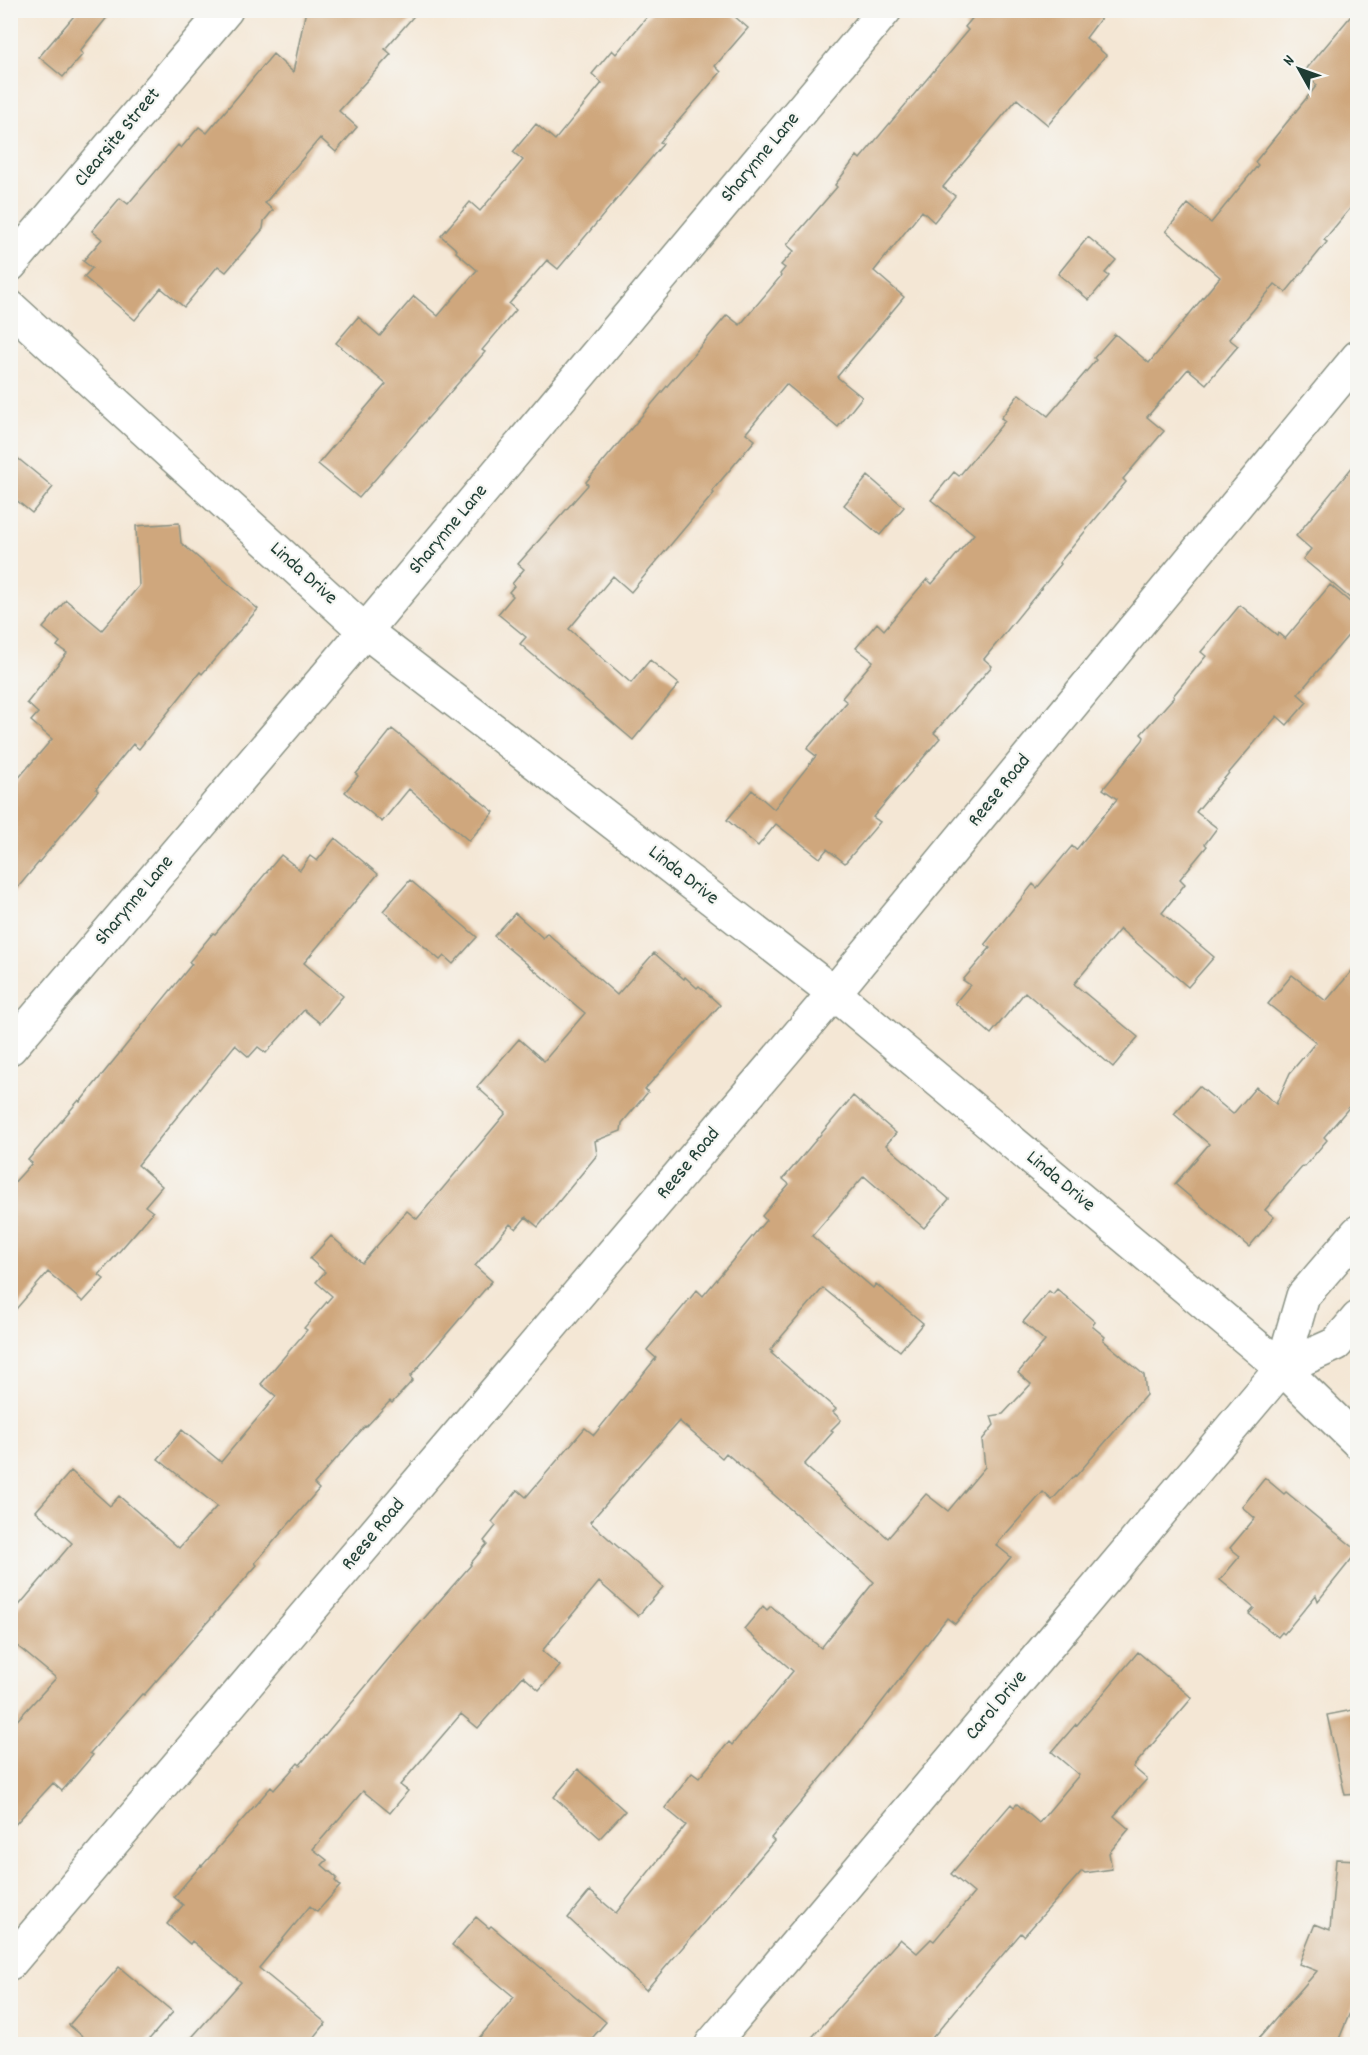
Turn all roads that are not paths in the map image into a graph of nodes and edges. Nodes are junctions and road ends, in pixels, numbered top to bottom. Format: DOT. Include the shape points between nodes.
graph roads {
  1 [pos="226,10"];
  2 [pos="885,10"];
  3 [pos="10,265"];
  4 [pos="10,307"];
  5 [pos="1358,357"];
  6 [pos="365,631"];
  7 [pos="834,993"];
  8 [pos="10,1048"];
  9 [pos="1358,1232"];
  10 [pos="1358,1318"];
  11 [pos="1282,1368"];
  12 [pos="1358,1442"];
  13 [pos="10,1963"];
  14 [pos="712,2044"];
  1 -- 3 [label="street, Clearsite Street"];
  2 -- 6 [label="street, Sharynne Lane"];
  4 -- 6 [label="street, Linda Drive"];
  5 -- 7 [label="street, Reese Road"];
  6 -- 7 [label="street, Linda Drive"];
  6 -- 8 [label="street, Sharynne Lane"];
  7 -- 11 [label="street, Linda Drive"];
  7 -- 13 [label="street, Reese Road"];
  9 -- 11 [label="street, Carol Drive" via="1303,1296"];
  10 -- 11 [label="street, Carol Drive" via="1336,1344"];
  11 -- 12 [label="street, Linda Drive"];
  11 -- 14 [label="street, Carol Drive"];
}
